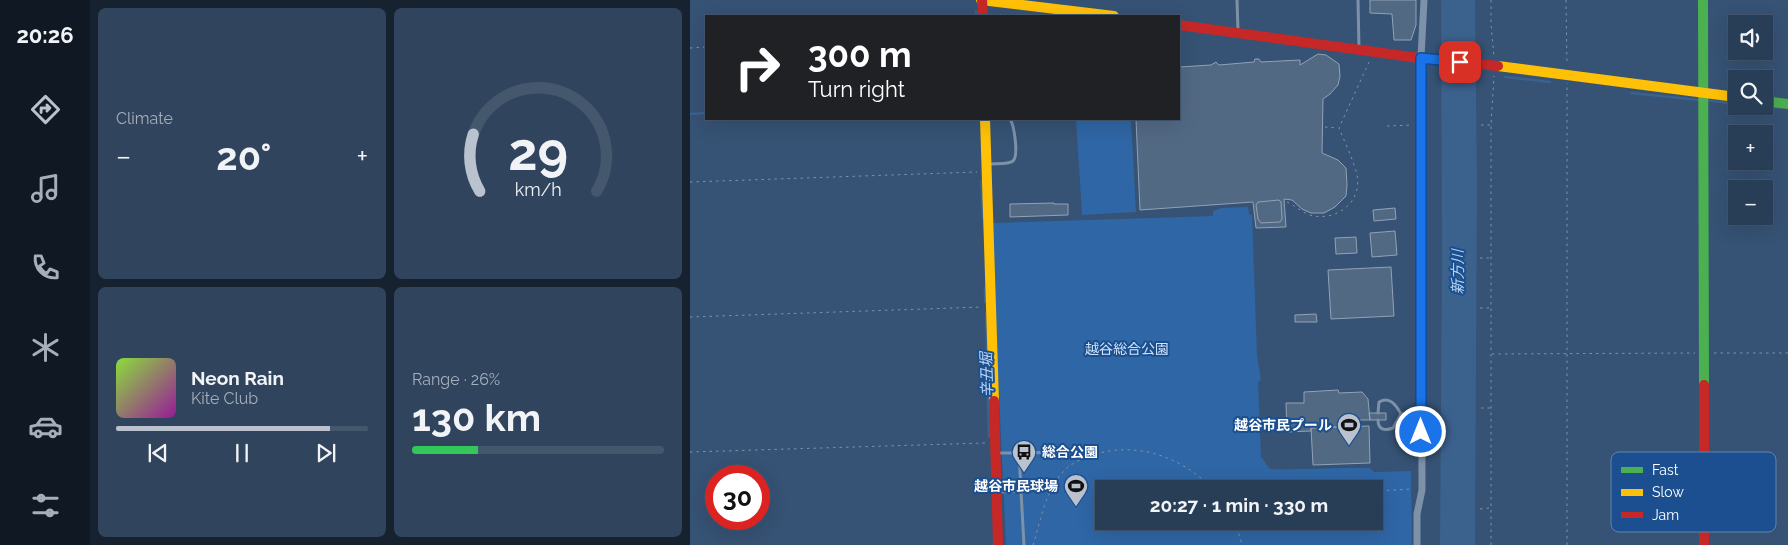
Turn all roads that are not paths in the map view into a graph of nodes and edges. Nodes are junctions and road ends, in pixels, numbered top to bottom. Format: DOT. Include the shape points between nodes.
graph roads {
  1 [pos="982,0"];
  2 [pos="1237,0"];
  3 [pos="1358,0"];
  4 [pos="1424,0"];
  5 [pos="1704,0"];
  6 [pos="1079,14"];
  7 [pos="982,15"];
  8 [pos="1096,15"];
  9 [pos="1180,26"];
  10 [pos="1238,34"];
  11 [pos="1364,50"];
  12 [pos="1424,58"];
  13 [pos="1704,93"];
  14 [pos="1728,96"];
  15 [pos="1773,102"];
  16 [pos="1788,104"];
  17 [pos="985,120"];
  18 [pos="1011,120"];
  19 [pos="989,175"];
  20 [pos="1378,413"];
  21 [pos="1401,414"];
  22 [pos="1421,414"];
  23 [pos="1378,420"];
  24 [pos="996,448"];
  25 [pos="1066,452"];
  26 [pos="1704,452"];
  27 [pos="1019,453"];
  28 [pos="1021,491"];
  29 [pos="997,492"];
  30 [pos="1704,532"];
  31 [pos="998,545"];
  32 [pos="1024,545"];
  33 [pos="1417,545"];
  34 [pos="1704,545"];
  1 -- 6 [label="street"];
  1 -- 7 [label="street"];
  2 -- 10 [label="lane"];
  3 -- 11 [label="lane"];
  4 -- 12 [label="street"];
  5 -- 13 [label="street"];
  6 -- 8 [label="street"];
  9 -- 10 [label="street"];
  10 -- 11 [label="street"];
  11 -- 12 [label="street"];
  12 -- 13 [label="street"];
  12 -- 22 [label="street"];
  13 -- 14 [label="street"];
  13 -- 26 [label="street"];
  15 -- 16 [label="street"];
  17 -- 19 [label="street"];
  18 -- 19 [label="lane" via="1015,131 1016,157"];
  19 -- 24 [label="street"];
  20 -- 21 [label="lane" via="1379,402 1388,400 1394,402"];
  21 -- 22 [label="lane"];
  21 -- 23 [label="lane" via="1393,428 1387,430 1380,427"];
  22 -- 33 [label="street" via="1422,488 1417,514"];
  24 -- 27 [label="lane"];
  24 -- 29 [label="street"];
  25 -- 27 [label="lane"];
  27 -- 28 [label="lane"];
  28 -- 29 [label="lane"];
  28 -- 32 [label="lane"];
  29 -- 31 [label="street"];
  30 -- 34 [label="street"];
}
